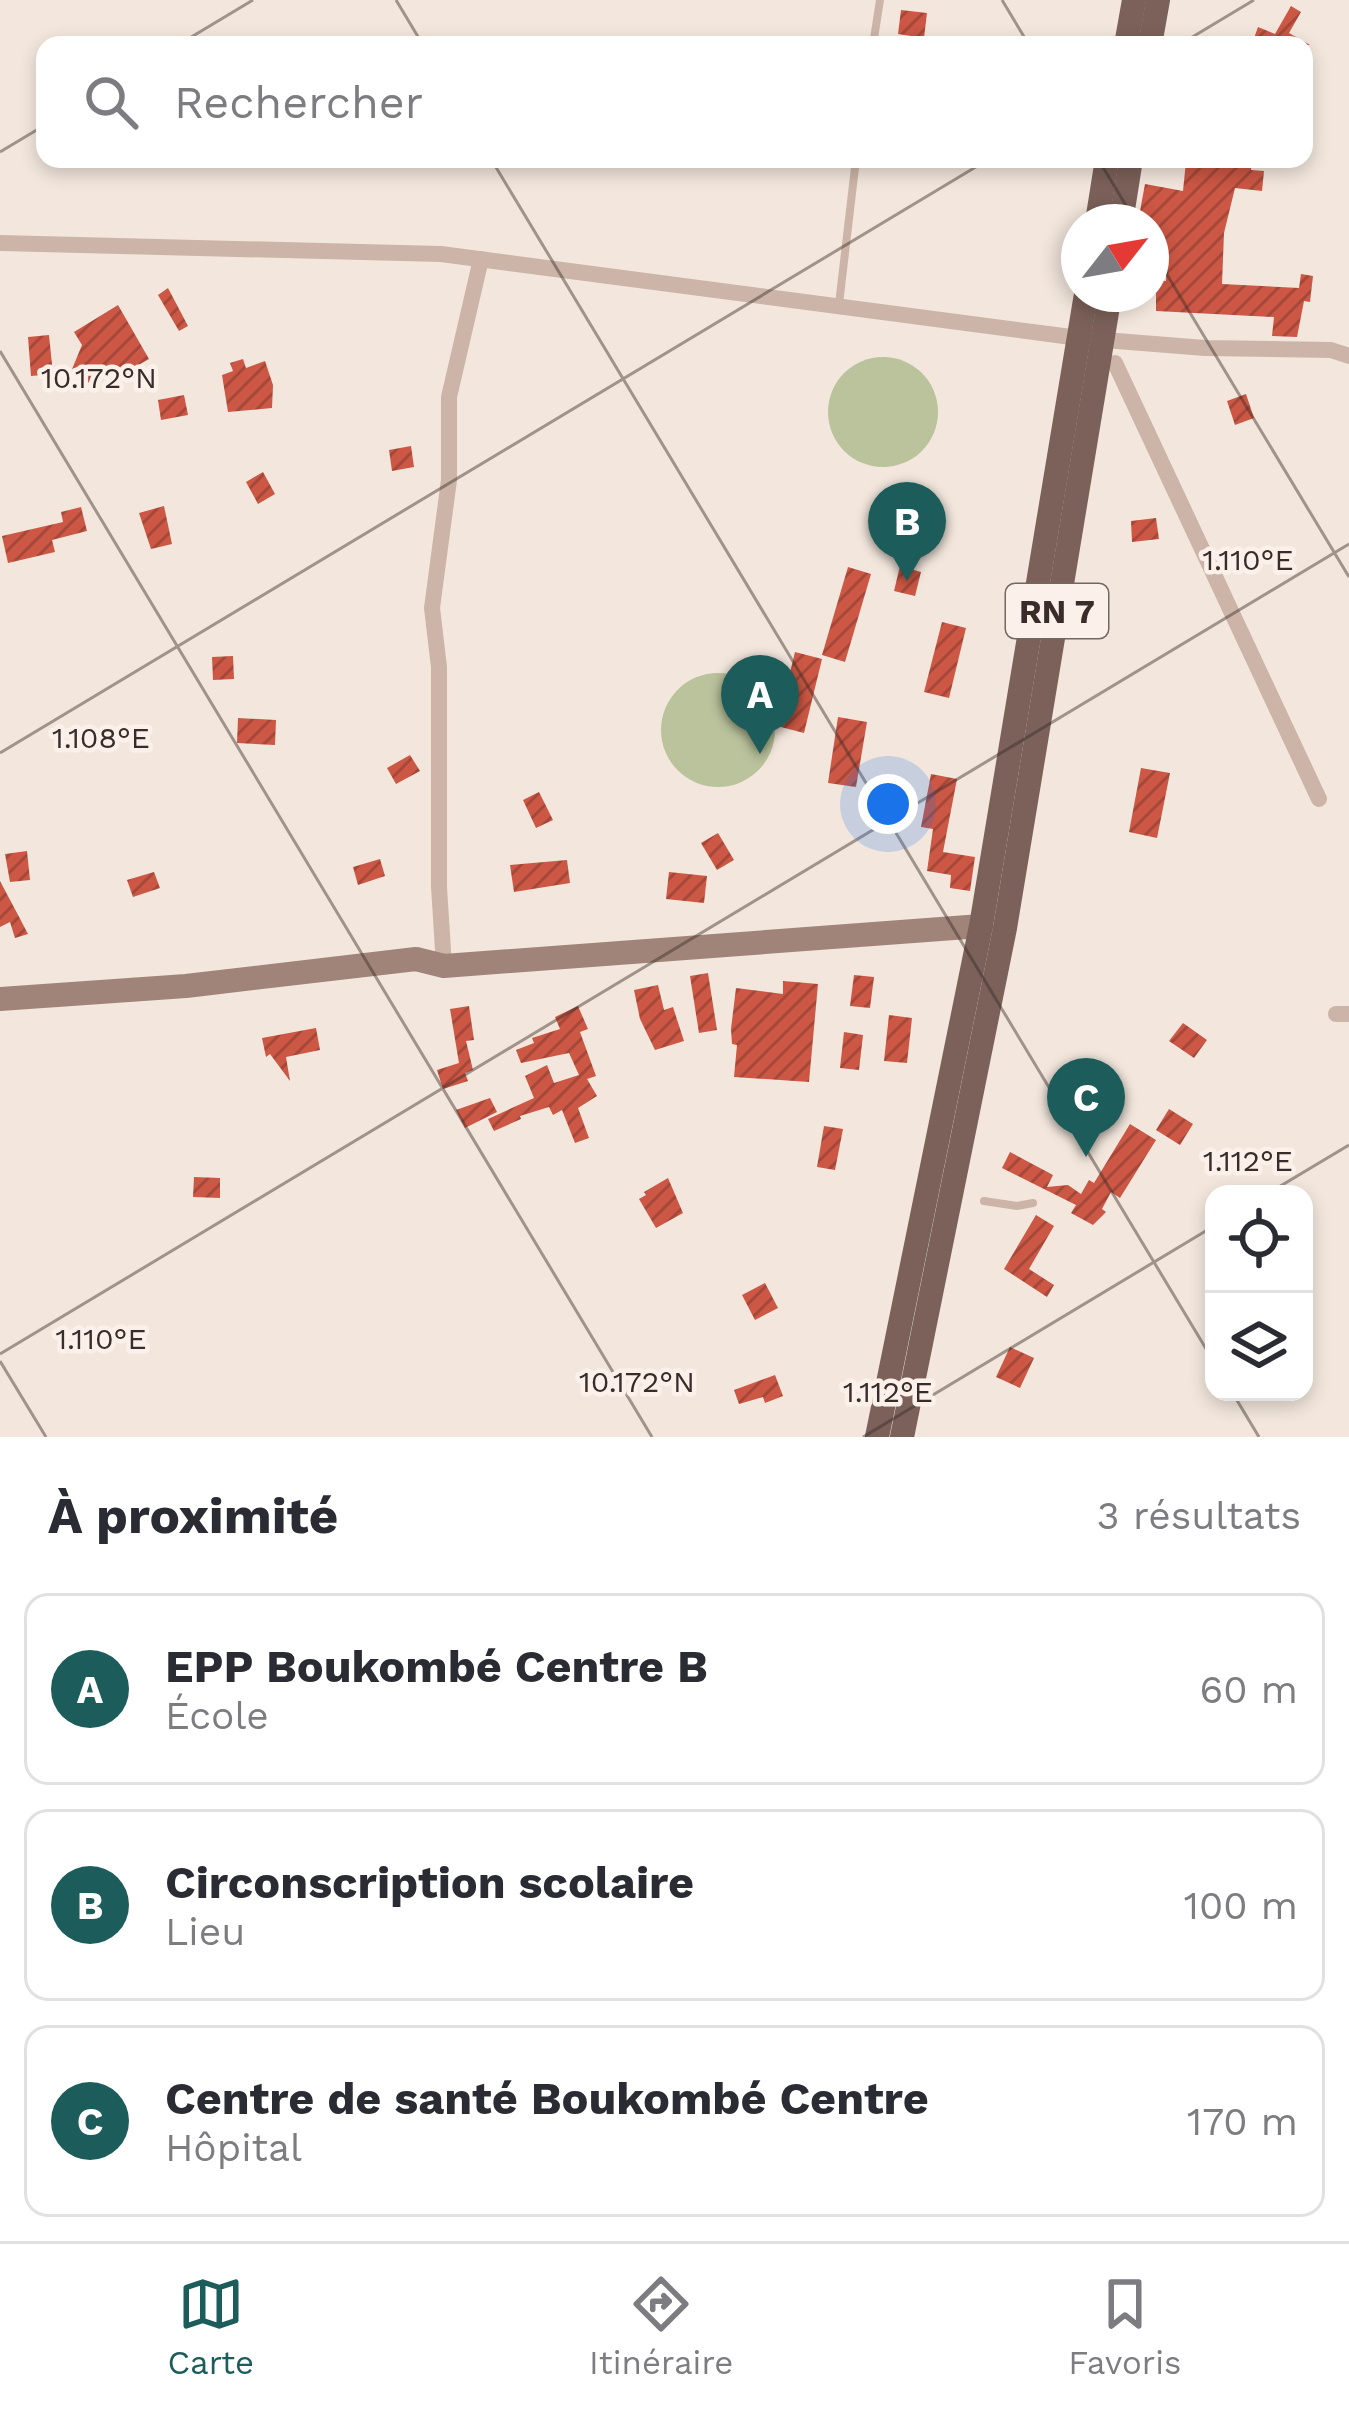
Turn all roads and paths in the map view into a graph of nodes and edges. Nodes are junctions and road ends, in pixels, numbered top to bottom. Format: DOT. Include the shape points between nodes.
graph roads {
  1 [pos="880,0"];
  2 [pos="1134,0"];
  3 [pos="1158,0"];
  4 [pos="874,36"];
  5 [pos="1128,36"];
  6 [pos="1152,36"];
  7 [pos="855,168"];
  8 [pos="1106,168"];
  9 [pos="1130,168"];
  10 [pos="1100,204"];
  11 [pos="1124,204"];
  12 [pos="0,243"];
  13 [pos="481,259"];
  14 [pos="839,304"];
  15 [pos="1088,312"];
  16 [pos="1102,312"];
  17 [pos="1091,339"];
  18 [pos="1343,352"];
  19 [pos="1115,363"];
  20 [pos="1319,799"];
  21 [pos="981,926"];
  22 [pos="444,966"];
  23 [pos="0,999"];
  24 [pos="984,1201"];
  25 [pos="1033,1203"];
  26 [pos="877,1437"];
  27 [pos="902,1437"];
  1 -- 4 [label="lane"];
  2 -- 5 [label="main road"];
  3 -- 6 [label="main road"];
  7 -- 14 [label="lane"];
  8 -- 10 [label="main road"];
  9 -- 11 [label="main road"];
  12 -- 13 [label="street"];
  13 -- 14 [label="street"];
  13 -- 22 [label="street" via="449,397 432,608"];
  14 -- 17 [label="street"];
  15 -- 17 [label="main road, RN 7"];
  16 -- 17 [label="main road, RN 7"];
  17 -- 18 [label="street"];
  17 -- 21 [label="main road, RN 7"];
  17 -- 27 [label="main road, RN 7" via="1005,928"];
  19 -- 20 [label="street"];
  21 -- 22 [label="street"];
  21 -- 26 [label="main road, RN 7"];
  22 -- 23 [label="street" via="416,959"];
  24 -- 25 [label="lane"];
}
